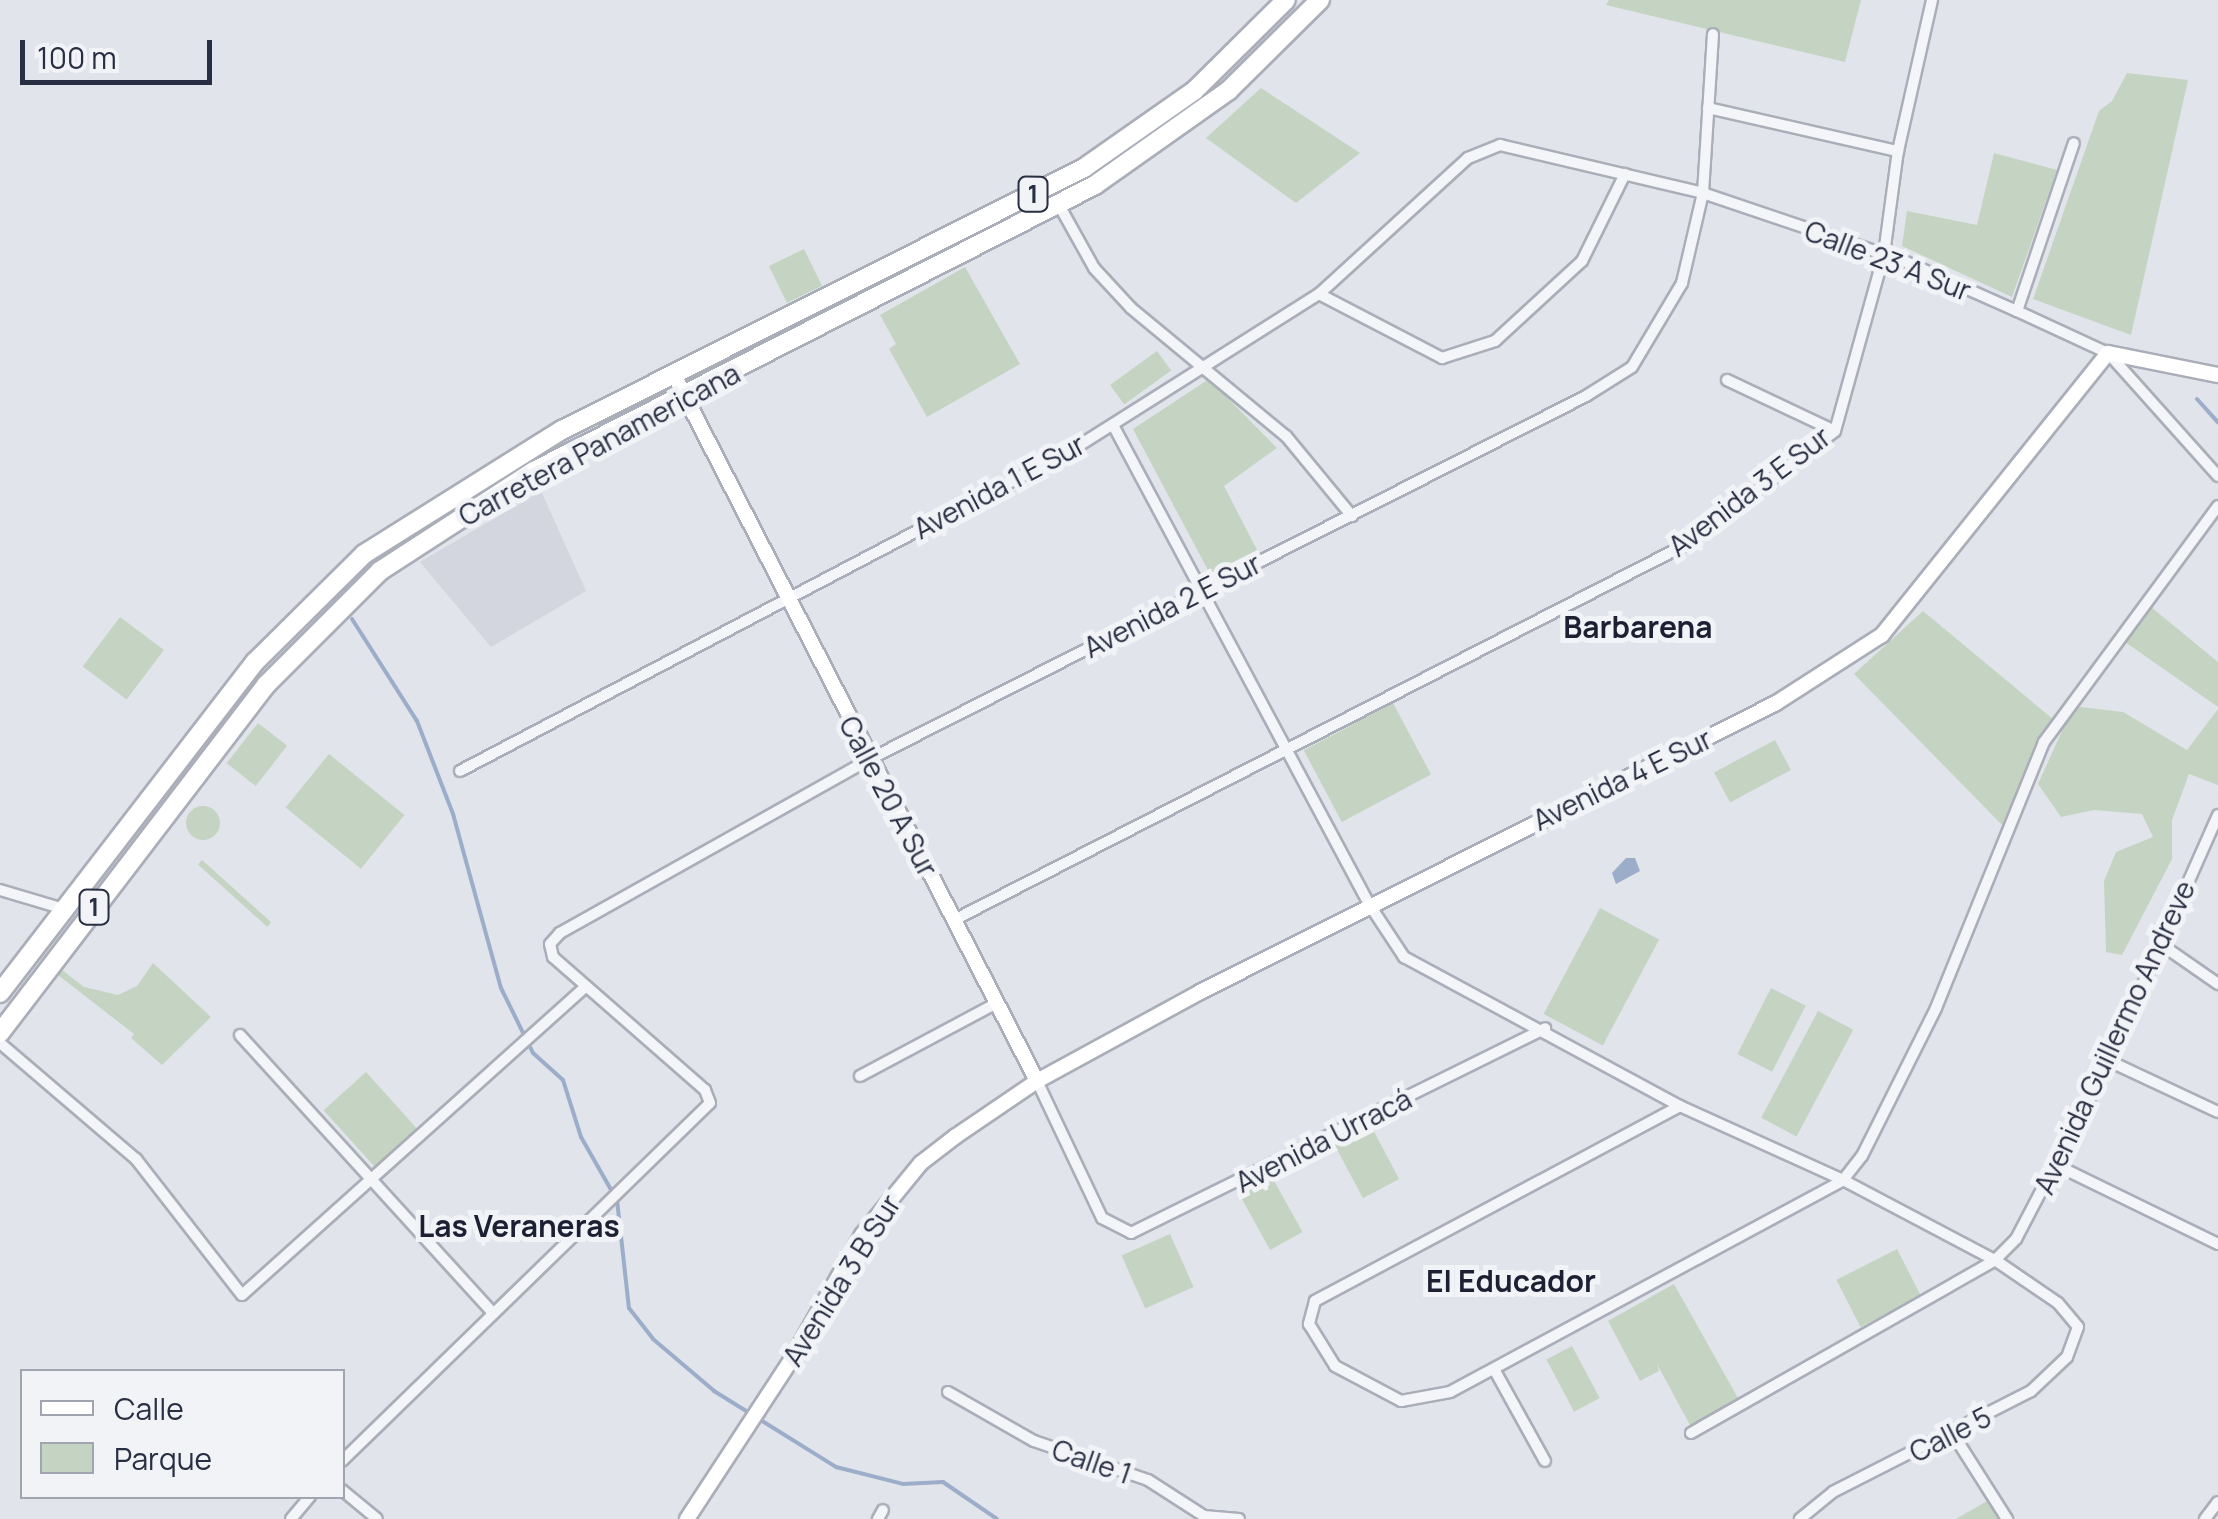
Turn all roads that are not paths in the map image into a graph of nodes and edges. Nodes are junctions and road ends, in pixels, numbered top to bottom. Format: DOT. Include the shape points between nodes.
graph roads {
  1 [pos="1286,0"];
  2 [pos="1306,0"];
  3 [pos="1320,0"];
  4 [pos="1932,0"];
  5 [pos="1713,34"];
  6 [pos="1259,63"];
  7 [pos="1708,108"];
  8 [pos="2074,143"];
  9 [pos="1500,144"];
  10 [pos="1898,150"];
  11 [pos="1626,174"];
  12 [pos="1703,193"];
  13 [pos="1059,204"];
  14 [pos="1884,254"];
  15 [pos="1319,294"];
  16 [pos="2017,311"];
  17 [pos="2108,353"];
  18 [pos="1207,367"];
  19 [pos="674,375"];
  20 [pos="2218,375"];
  21 [pos="1726,380"];
  22 [pos="684,396"];
  23 [pos="1113,425"];
  24 [pos="1835,432"];
  25 [pos="2218,476"];
  26 [pos="2218,506"];
  27 [pos="1352,516"];
  28 [pos="1202,588"];
  29 [pos="785,596"];
  30 [pos="1286,749"];
  31 [pos="870,759"];
  32 [pos="460,771"];
  33 [pos="2218,815"];
  34 [pos="0,890"];
  35 [pos="1369,904"];
  36 [pos="64,909"];
  37 [pos="954,920"];
  38 [pos="2158,943"];
  39 [pos="2218,984"];
  40 [pos="584,988"];
  41 [pos="0,993"];
  42 [pos="995,1004"];
  43 [pos="20,1006"];
  44 [pos="0,1024"];
  45 [pos="1545,1028"];
  46 [pos="0,1032"];
  47 [pos="240,1035"];
  48 [pos="0,1043"];
  49 [pos="2109,1061"];
  50 [pos="860,1076"];
  51 [pos="1037,1080"];
  52 [pos="1680,1106"];
  53 [pos="2218,1112"];
  54 [pos="2058,1166"];
  55 [pos="1843,1180"];
  56 [pos="373,1183"];
  57 [pos="1102,1218"];
  58 [pos="2218,1244"];
  59 [pos="1995,1260"];
  60 [pos="491,1311"];
  61 [pos="1494,1369"];
  62 [pos="948,1392"];
  63 [pos="1691,1433"];
  64 [pos="1953,1434"];
  65 [pos="345,1458"];
  66 [pos="1545,1461"];
  67 [pos="345,1492"];
  68 [pos="308,1499"];
  69 [pos="2218,1502"];
  70 [pos="1202,1517"];
  71 [pos="292,1519"];
  72 [pos="378,1519"];
  73 [pos="687,1519"];
  74 [pos="1239,1519"];
  75 [pos="1800,1519"];
  76 [pos="2007,1519"];
  77 [pos="2205,1519"];
  1 -- 19 [label="highway, Carretera Panamericana / 1" via="1194,91 1084,168"];
  2 -- 6 [label="highway"];
  3 -- 6 [label="highway, Carretera Panamericana / 1"];
  4 -- 10 [label="street, Avenida 3 E Sur"];
  5 -- 7 [label="street, Avenida 2 E Sur"];
  6 -- 13 [label="highway, Carretera Panamericana / 1" via="1164,140"];
  7 -- 10 [label="street"];
  7 -- 12 [label="street, Avenida 2 E Sur"];
  8 -- 16 [label="street"];
  9 -- 11 [label="street, Calle 23 A Sur"];
  9 -- 15 [label="street, Avenida 1 E Sur" via="1468,158"];
  10 -- 14 [label="street, Avenida 3 E Sur"];
  11 -- 12 [label="street, Calle 23 A Sur"];
  11 -- 15 [label="street" via="1582,261 1540,307 1495,341 1442,358"];
  12 -- 14 [label="street, Calle 23 A Sur"];
  12 -- 27 [label="street, Avenida 2 E Sur" via="1682,283 1632,367"];
  13 -- 18 [label="street" via="1106,281"];
  13 -- 22 [label="highway, Carretera Panamericana / 1"];
  14 -- 16 [label="street, Calle 23 A Sur"];
  14 -- 24 [label="street, Avenida 3 E Sur"];
  15 -- 18 [label="street, Avenida 1 E Sur"];
  16 -- 17 [label="street, Calle 23 A Sur"];
  17 -- 20 [label="street"];
  17 -- 25 [label="street, Calle 23 A Sur"];
  17 -- 35 [label="street, Avenida 4 E Sur" via="1882,635 1776,702"];
  18 -- 23 [label="street, Avenida 1 E Sur"];
  18 -- 27 [label="street" via="1286,436"];
  19 -- 22 [label="street, Calle 20 A Sur"];
  19 -- 36 [label="highway, Carretera Panamericana / 1" via="451,494 321,591 255,662"];
  21 -- 24 [label="street"];
  22 -- 29 [label="street, Calle 20 A Sur"];
  22 -- 43 [label="highway, Carretera Panamericana / 1" via="534,471 356,591 266,685"];
  23 -- 28 [label="street"];
  23 -- 29 [label="street, Avenida 1 E Sur"];
  24 -- 30 [label="street, Avenida 3 E Sur" via="1685,545"];
  26 -- 55 [label="street" via="2044,742 1936,1008 1862,1156"];
  27 -- 28 [label="street, Avenida 2 E Sur"];
  28 -- 30 [label="street"];
  28 -- 31 [label="street, Avenida 2 E Sur"];
  29 -- 31 [label="street, Calle 20 A Sur"];
  29 -- 32 [label="street, Avenida 1 E Sur"];
  30 -- 35 [label="street"];
  30 -- 37 [label="street, Avenida 3 E Sur"];
  31 -- 37 [label="street, Calle 20 A Sur"];
  31 -- 40 [label="street, Avenida 2 E Sur" via="550,944 553,957"];
  33 -- 38 [label="street, Avenida Guillermo Andreve"];
  34 -- 36 [label="street"];
  35 -- 45 [label="street" via="1404,957"];
  35 -- 51 [label="street, Avenida 4 E Sur"];
  36 -- 41 [label="highway, Carretera Panamericana / 1"];
  37 -- 42 [label="street, Calle 20 A Sur"];
  38 -- 39 [label="street"];
  38 -- 49 [label="street, Avenida Guillermo Andreve"];
  40 -- 56 [label="street"];
  40 -- 60 [label="street" via="705,1090 710,1103"];
  42 -- 50 [label="street"];
  42 -- 51 [label="street, Calle 20 A Sur"];
  43 -- 44 [label="highway"];
  43 -- 46 [label="highway, Carretera Panamericana / 1"];
  45 -- 52 [label="street"];
  45 -- 57 [label="street, Avenida Urracá" via="1142,1232 1120,1232"];
  47 -- 56 [label="street"];
  48 -- 56 [label="street" via="136,1159 242,1295"];
  49 -- 53 [label="street"];
  49 -- 54 [label="street, Avenida Guillermo Andreve"];
  51 -- 57 [label="street, Calle 20 A Sur"];
  51 -- 73 [label="street, Avenida 3 B Sur" via="921,1163 890,1195"];
  52 -- 55 [label="street"];
  52 -- 61 [label="street" via="1320,1298 1308,1312 1309,1324 1348,1378 1401,1401 1450,1392"];
  54 -- 58 [label="street"];
  54 -- 59 [label="street, Avenida Guillermo Andreve" via="2016,1239"];
  55 -- 59 [label="street"];
  55 -- 61 [label="street"];
  56 -- 60 [label="street"];
  59 -- 63 [label="street, Avenida Guillermo Andreve"];
  59 -- 64 [label="street, Calle 5" via="2078,1326 2067,1357 2031,1391"];
  60 -- 65 [label="street"];
  61 -- 66 [label="street"];
  62 -- 70 [label="street, Calle 1" via="1034,1441 1148,1480"];
  64 -- 75 [label="street, Calle 5" via="1832,1492"];
  64 -- 76 [label="street"];
  67 -- 72 [label="street"];
  68 -- 71 [label="street"];
  69 -- 77 [label="street"];
  70 -- 74 [label="street, Calle 1"];
}
